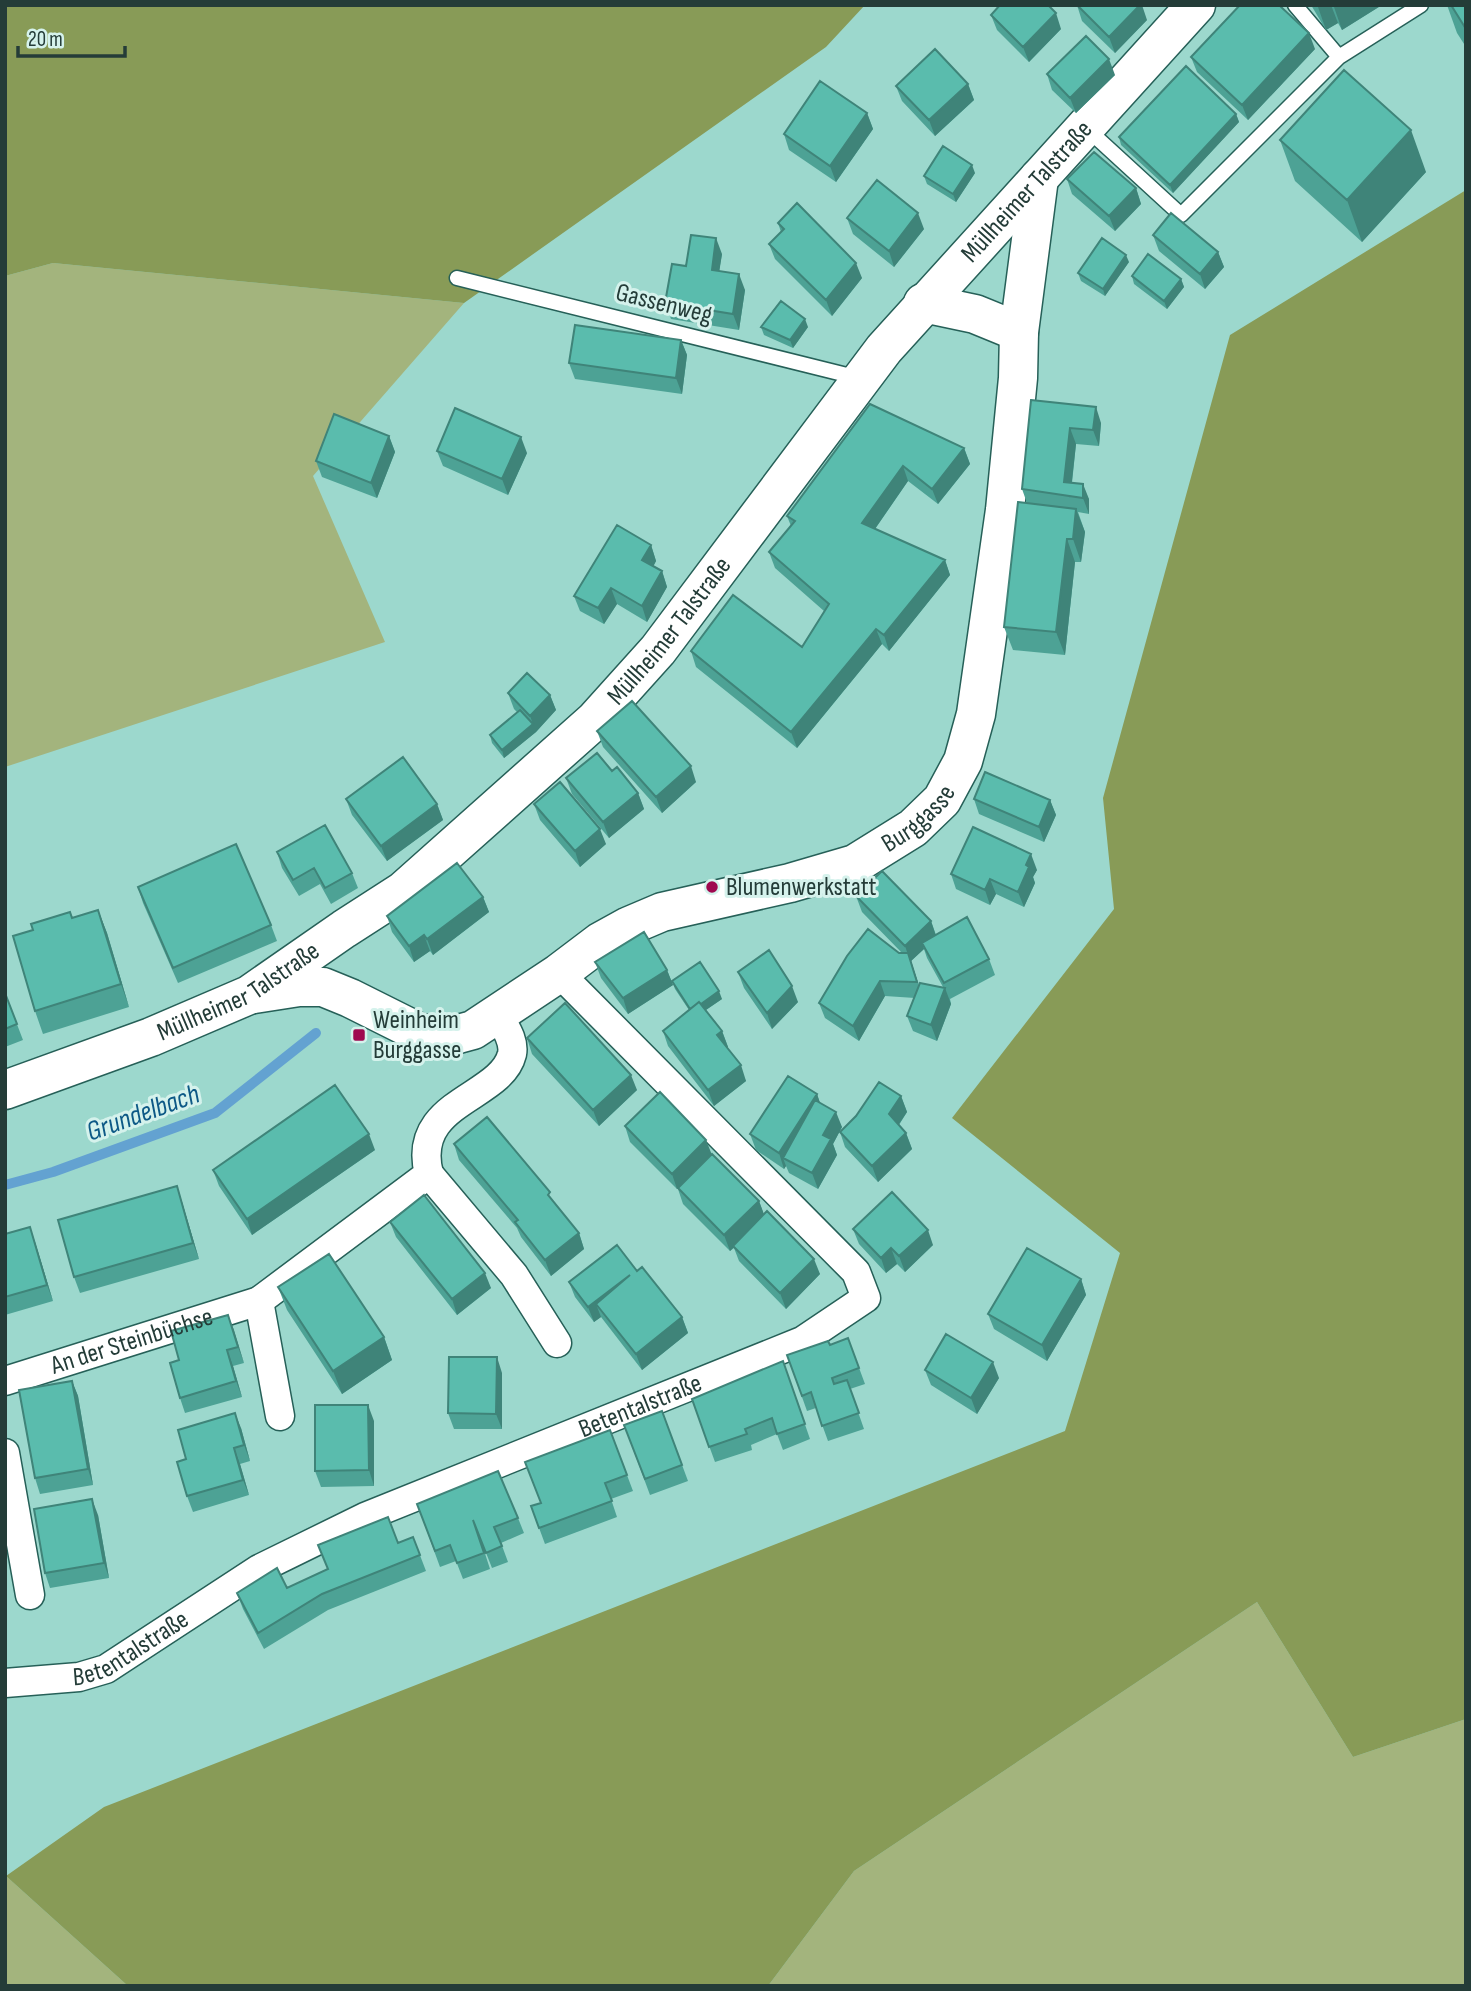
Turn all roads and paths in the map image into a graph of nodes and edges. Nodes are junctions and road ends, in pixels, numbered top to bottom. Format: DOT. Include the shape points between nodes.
graph roads {
  1 [pos="1196,5"];
  2 [pos="1295,5"];
  3 [pos="1421,5"];
  4 [pos="1339,57"];
  5 [pos="1084,127"];
  6 [pos="1039,178"];
  7 [pos="457,278"];
  8 [pos="923,303"];
  9 [pos="1019,332"];
  10 [pos="860,378"];
  11 [pos="344,929"];
  12 [pos="559,972"];
  13 [pos="249,995"];
  14 [pos="350,998"];
  15 [pos="498,1014"];
  16 [pos="5,1090"];
  17 [pos="429,1174"];
  18 [pos="259,1301"];
  19 [pos="557,1343"];
  20 [pos="5,1381"];
  21 [pos="280,1416"];
  22 [pos="5,1453"];
  23 [pos="30,1595"];
  24 [pos="5,1683"];
  1 -- 5 [label="main road, Müllheimer Talstraße"];
  2 -- 4 [label="lane"];
  3 -- 4 [label="lane"];
  4 -- 5 [label="lane" via="1181,215"];
  5 -- 6 [label="main road, Müllheimer Talstraße"];
  6 -- 8 [label="main road, Müllheimer Talstraße"];
  6 -- 9 [label="main road, Burggasse"];
  7 -- 10 [label="lane, Gassenweg"];
  8 -- 9 [label="main road" via="975,314"];
  8 -- 10 [label="main road, Müllheimer Talstraße"];
  9 -- 12 [label="main road, Burggasse" via="1005,510 976,714 964,761 942,800 913,828 855,864 662,912 600,942"];
  10 -- 11 [label="main road, Müllheimer Talstraße" via="658,650 595,720 403,891"];
  11 -- 13 [label="main road, Müllheimer Talstraße"];
  11 -- 14 [label="main road" via="340,956"];
  12 -- 15 [label="main road, Burggasse"];
  12 -- 24 [label="street, Betentalstraße" via="856,1272 866,1298 802,1341 365,1517 259,1569 106,1669 79,1677"];
  13 -- 14 [label="main road, Burggasse" via="299,986 323,987"];
  13 -- 16 [label="main road, Müllheimer Talstraße" via="151,1037"];
  14 -- 15 [label="main road, Burggasse" via="403,1026 436,1035 473,1030"];
  15 -- 17 [label="street" via="512,1054 506,1067 456,1105 433,1131 425,1157"];
  17 -- 18 [label="street, An der Steinbüchse"];
  17 -- 19 [label="street" via="514,1275"];
  18 -- 20 [label="street, An der Steinbüchse"];
  18 -- 21 [label="street"];
  22 -- 23 [label="street"];
}
